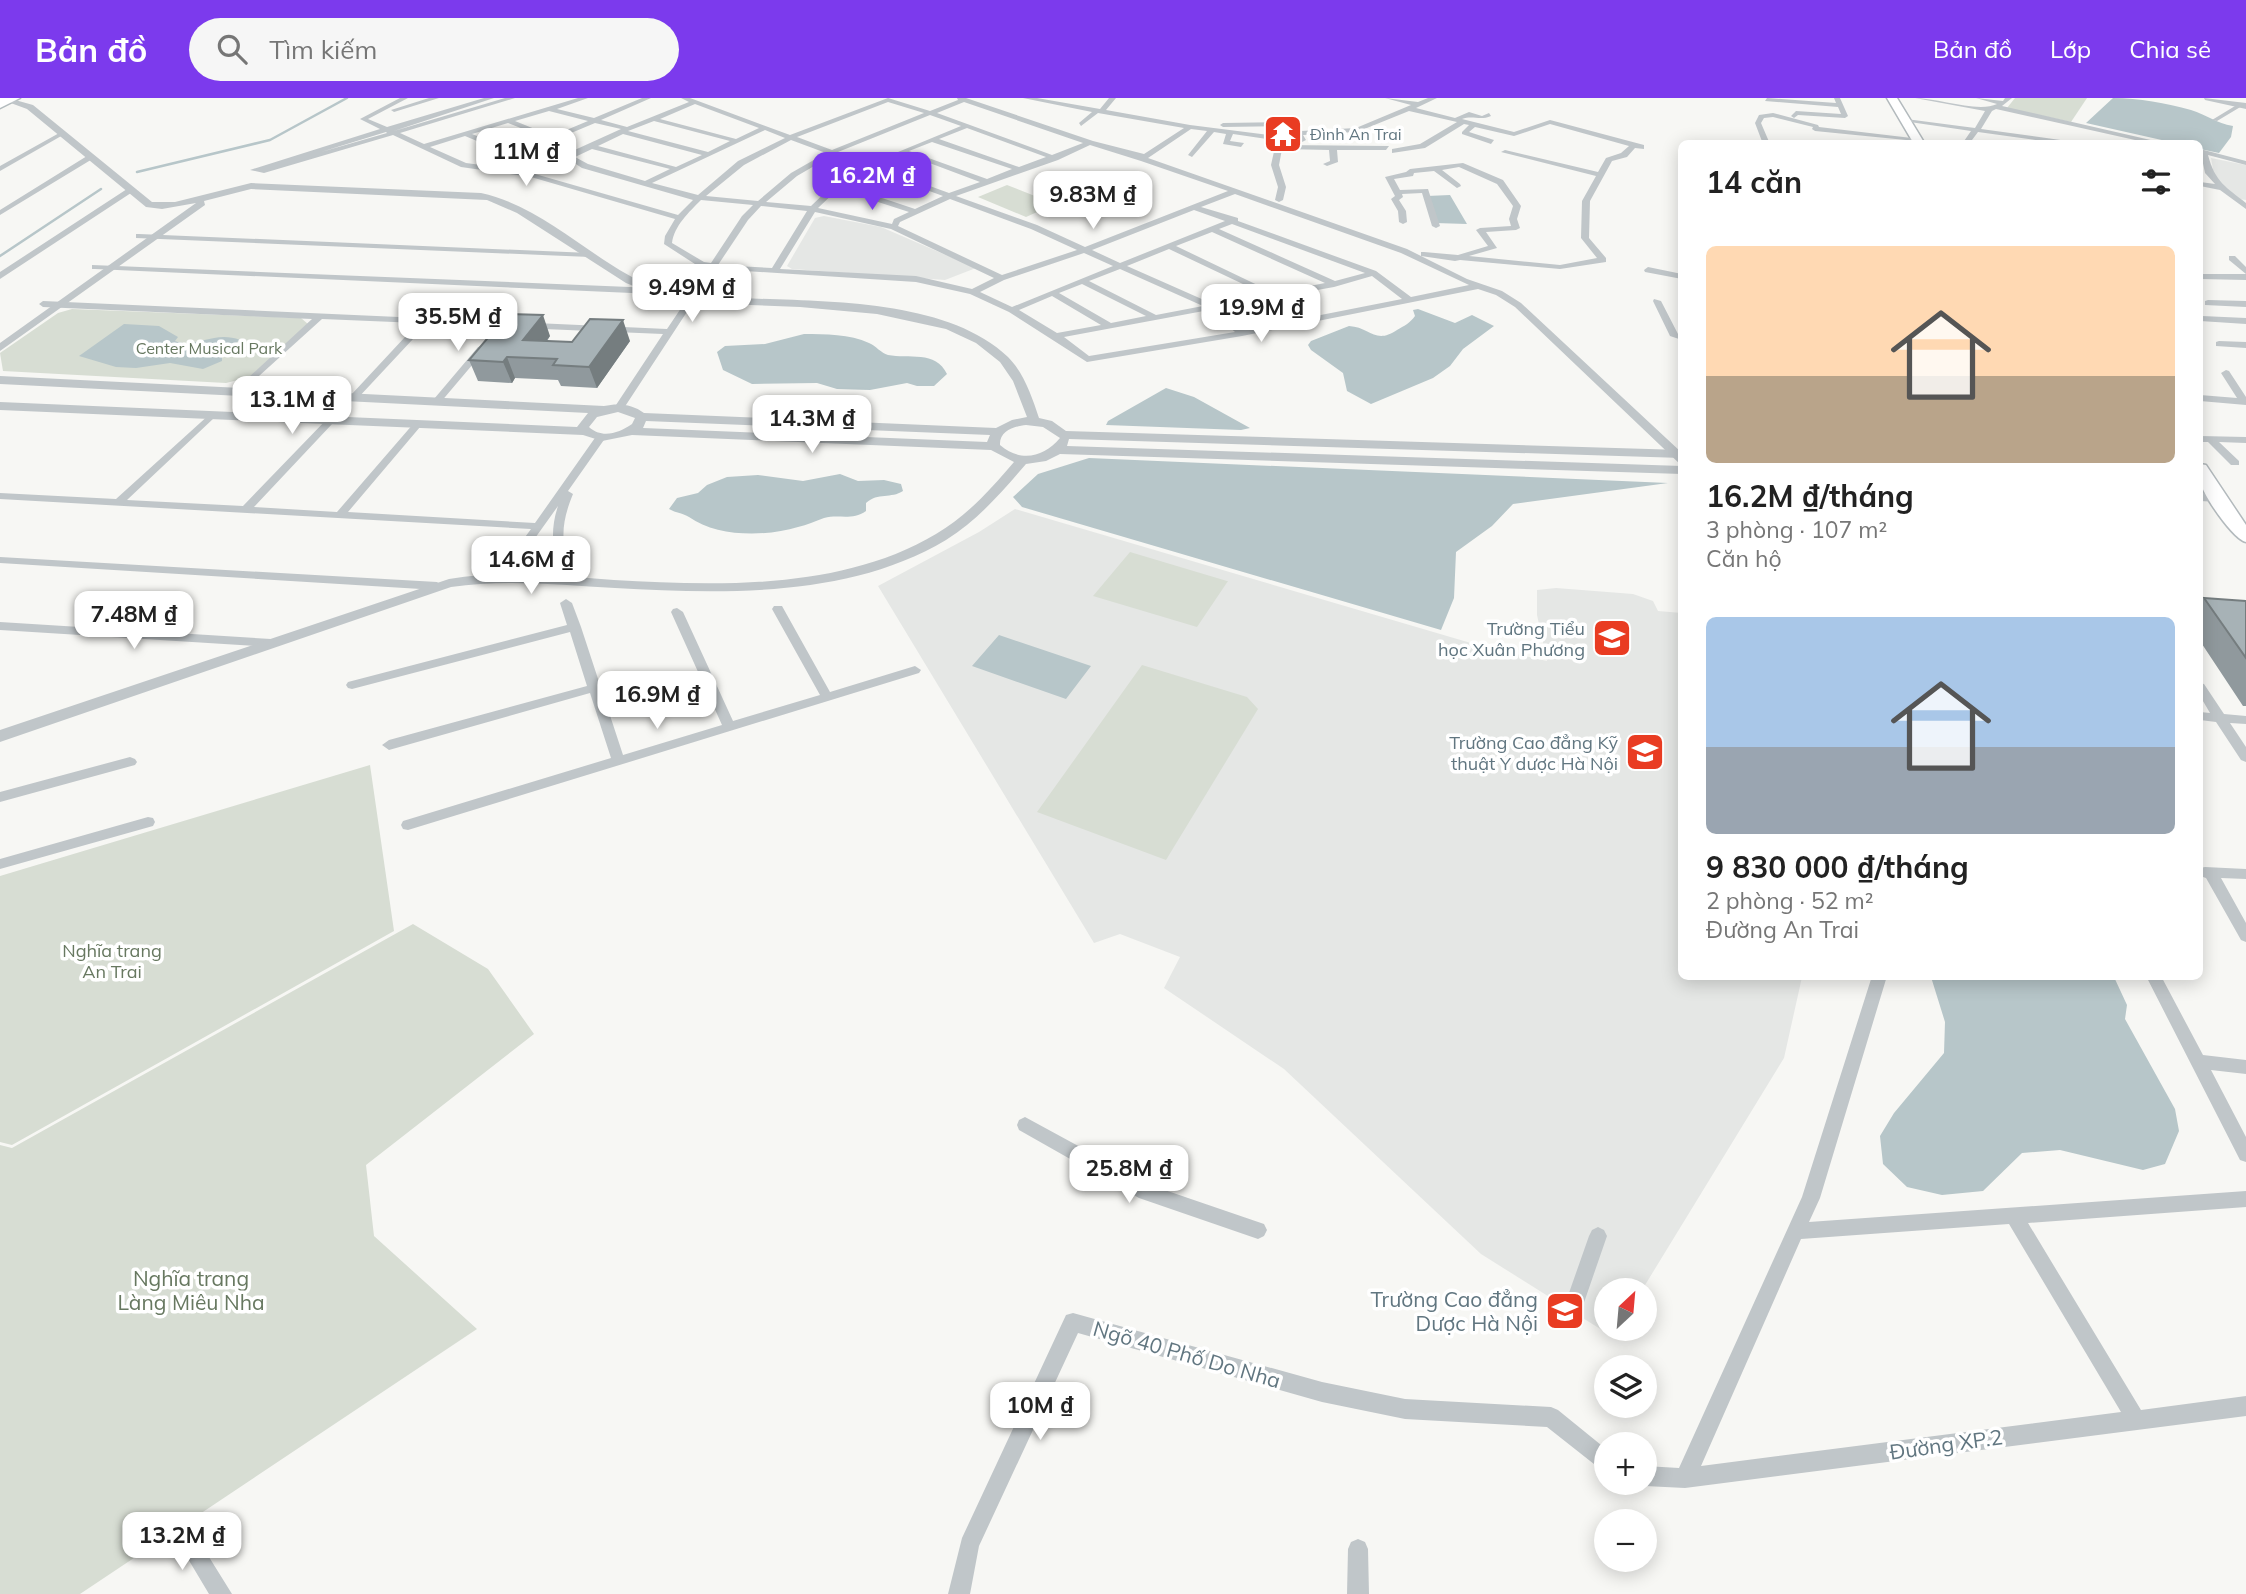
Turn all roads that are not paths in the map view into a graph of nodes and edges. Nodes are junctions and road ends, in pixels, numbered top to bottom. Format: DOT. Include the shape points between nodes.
graph roads {
  1 [pos="405,98"];
  2 [pos="436,98"];
  3 [pos="491,98"];
  4 [pos="512,98"];
  5 [pos="585,98"];
  6 [pos="648,98"];
  7 [pos="684,98"];
  8 [pos="979,98"];
  9 [pos="1026,98"];
  10 [pos="1112,98"];
  11 [pos="1388,98"];
  12 [pos="1434,98"];
  13 [pos="1892,98"];
  14 [pos="1918,98"];
  15 [pos="1979,98"];
  16 [pos="2208,98"];
  17 [pos="962,99"];
  18 [pos="1767,99"];
  19 [pos="6,100"];
  20 [pos="1839,101"];
  21 [pos="695,102"];
  22 [pos="1420,105"];
  23 [pos="2000,105"];
  24 [pos="2243,106"];
  25 [pos="549,109"];
  26 [pos="1411,109"];
  27 [pos="1099,111"];
  28 [pos="931,113"];
  29 [pos="1810,114"];
  30 [pos="1489,115"];
  31 [pos="1773,115"];
  32 [pos="363,119"];
  33 [pos="654,119"];
  34 [pos="2215,120"];
  35 [pos="508,121"];
  36 [pos="593,121"];
  37 [pos="1459,121"];
  38 [pos="1795,121"];
  39 [pos="1906,121"];
  40 [pos="1081,124"];
  41 [pos="1473,125"];
  42 [pos="967,126"];
  43 [pos="766,127"];
  44 [pos="1190,127"];
  45 [pos="1226,129"];
  46 [pos="625,130"];
  47 [pos="1212,130"];
  48 [pos="1357,130"];
  49 [pos="1816,130"];
  50 [pos="1977,130"];
  51 [pos="388,131"];
  52 [pos="1298,133"];
  53 [pos="61,134"];
  54 [pos="466,134"];
  55 [pos="791,137"];
  56 [pos="552,138"];
  57 [pos="934,140"];
  58 [pos="1765,140"];
  59 [pos="1904,140"];
  60 [pos="1920,140"];
  61 [pos="1968,140"];
  62 [pos="2049,140"];
  63 [pos="2148,140"];
  64 [pos="737,141"];
  65 [pos="1491,142"];
  66 [pos="1090,144"];
  67 [pos="1241,145"];
  68 [pos="592,146"];
  69 [pos="422,147"];
  70 [pos="1279,148"];
  71 [pos="1306,148"];
  72 [pos="1386,148"];
  73 [pos="1334,149"];
  74 [pos="830,151"];
  75 [pos="903,151"];
  76 [pos="1395,151"];
  77 [pos="2203,151"];
  78 [pos="1505,152"];
  79 [pos="515,154"];
  80 [pos="708,154"];
  81 [pos="2203,154"];
  82 [pos="571,155"];
  83 [pos="1192,155"];
  84 [pos="90,158"];
  85 [pos="1055,158"];
  86 [pos="2246,163"];
  87 [pos="1327,164"];
  88 [pos="869,165"];
  89 [pos="0,169"];
  90 [pos="480,169"];
  91 [pos="677,169"];
  92 [pos="1436,169"];
  93 [pos="1021,170"];
  94 [pos="1409,172"];
  95 [pos="528,174"];
  96 [pos="1600,175"];
  97 [pos="988,182"];
  98 [pos="645,184"];
  99 [pos="2203,185"];
  100 [pos="837,186"];
  101 [pos="1458,186"];
  102 [pos="2222,188"];
  103 [pos="130,191"];
  104 [pos="1233,192"];
  105 [pos="1398,192"];
  106 [pos="217,193"];
  107 [pos="951,195"];
  108 [pos="698,199"];
  109 [pos="1279,200"];
  110 [pos="758,204"];
  111 [pos="149,205"];
  112 [pos="1194,206"];
  113 [pos="2246,206"];
  114 [pos="813,209"];
  115 [pos="916,212"];
  116 [pos="0,213"];
  117 [pos="680,218"];
  118 [pos="1235,220"];
  119 [pos="1403,222"];
  120 [pos="1436,226"];
  121 [pos="894,227"];
  122 [pos="1214,230"];
  123 [pos="139,236"];
  124 [pos="154,237"];
  125 [pos="1171,247"];
  126 [pos="1084,250"];
  127 [pos="1404,251"];
  128 [pos="590,255"];
  129 [pos="2232,258"];
  130 [pos="1455,259"];
  131 [pos="1123,265"];
  132 [pos="95,267"];
  133 [pos="111,267"];
  134 [pos="713,267"];
  135 [pos="1648,270"];
  136 [pos="774,272"];
  137 [pos="1373,273"];
  138 [pos="2246,275"];
  139 [pos="0,276"];
  140 [pos="1678,276"];
  141 [pos="2203,277"];
  142 [pos="1001,278"];
  143 [pos="1082,281"];
  144 [pos="1334,284"];
  145 [pos="1479,286"];
  146 [pos="654,291"];
  147 [pos="973,292"];
  148 [pos="1052,293"];
  149 [pos="1272,295"];
  150 [pos="692,299"];
  151 [pos="1410,300"];
  152 [pos="1657,301"];
  153 [pos="2208,303"];
  154 [pos="43,304"];
  155 [pos="61,304"];
  156 [pos="2246,304"];
  157 [pos="1210,306"];
  158 [pos="1012,310"];
  159 [pos="320,316"];
  160 [pos="1154,317"];
  161 [pos="2203,319"];
  162 [pos="425,321"];
  163 [pos="2246,321"];
  164 [pos="503,324"];
  165 [pos="1110,326"];
  166 [pos="668,332"];
  167 [pos="1241,333"];
  168 [pos="0,334"];
  169 [pos="495,334"];
  170 [pos="1056,335"];
  171 [pos="1678,336"];
  172 [pos="486,344"];
  173 [pos="2219,344"];
  174 [pos="2246,345"];
  175 [pos="0,348"];
  176 [pos="2226,373"];
  177 [pos="0,380"];
  178 [pos="239,391"];
  179 [pos="354,397"];
  180 [pos="2203,398"];
  181 [pos="437,401"];
  182 [pos="2245,402"];
  183 [pos="0,406"];
  184 [pos="620,408"];
  185 [pos="604,410"];
  186 [pos="211,416"];
  187 [pos="641,417"];
  188 [pos="330,421"];
  189 [pos="1034,421"];
  190 [pos="417,425"];
  191 [pos="585,431"];
  192 [pos="632,431"];
  193 [pos="998,432"];
  194 [pos="1063,435"];
  195 [pos="601,437"];
  196 [pos="2205,439"];
  197 [pos="2246,440"];
  198 [pos="994,446"];
  199 [pos="1060,450"];
  200 [pos="1678,455"];
  201 [pos="1678,457"];
  202 [pos="1023,459"];
  203 [pos="2235,463"];
  204 [pos="1678,470"];
  205 [pos="2203,473"];
  206 [pos="570,483"];
  207 [pos="0,496"];
  208 [pos="2203,497"];
  209 [pos="2219,498"];
  210 [pos="119,502"];
  211 [pos="246,509"];
  212 [pos="340,514"];
  213 [pos="538,526"];
  214 [pos="2245,535"];
  215 [pos="0,560"];
  216 [pos="492,577"];
  217 [pos="569,581"];
  218 [pos="437,586"];
  219 [pos="566,603"];
  220 [pos="778,609"];
  221 [pos="677,612"];
  222 [pos="0,626"];
  223 [pos="575,627"];
  224 [pos="271,643"];
  225 [pos="915,670"];
  226 [pos="352,685"];
  227 [pos="594,688"];
  228 [pos="2203,692"];
  229 [pos="827,697"];
  230 [pos="2203,716"];
  231 [pos="2220,718"];
  232 [pos="2246,720"];
  233 [pos="729,726"];
  234 [pos="0,736"];
  235 [pos="389,745"];
  236 [pos="2246,757"];
  237 [pos="618,761"];
  238 [pos="131,762"];
  239 [pos="0,797"];
  240 [pos="148,822"];
  241 [pos="408,825"];
  242 [pos="0,864"];
  243 [pos="2205,872"];
  244 [pos="2246,874"];
  245 [pos="2246,936"];
  246 [pos="1879,980"];
  247 [pos="2155,980"];
  248 [pos="2198,1062"];
  249 [pos="2246,1067"];
  250 [pos="1025,1125"];
  251 [pos="2246,1154"];
  252 [pos="2246,1199"];
  253 [pos="2014,1216"];
  254 [pos="1258,1230"];
  255 [pos="1796,1231"];
  256 [pos="1598,1236"];
  257 [pos="1572,1310"];
  258 [pos="2246,1406"];
  259 [pos="2136,1419"];
  260 [pos="1594,1451"];
  261 [pos="1657,1477"];
  262 [pos="1685,1478"];
  263 [pos="179,1527"];
  264 [pos="1358,1549"];
  265 [pos="221,1594"];
  266 [pos="959,1594"];
  267 [pos="1358,1594"];
  1 -- 32 [label="street"];
  2 -- 32 [label="street"];
  3 -- 51 [label="street"];
  4 -- 51 [label="street"];
  5 -- 25 [label="street"];
  6 -- 36 [label="street"];
  7 -- 21 [label="street"];
  8 -- 44 [label="street" via="1144,157"];
  9 -- 27 [label="street"];
  10 -- 27 [label="street"];
  11 -- 22 [label="street"];
  12 -- 22 [label="street"];
  13 -- 39 [label="main road"];
  14 -- 23 [label="street"];
  15 -- 23 [label="street"];
  16 -- 24 [label="street"];
  17 -- 28 [label="street"];
  17 -- 66 [label="street"];
  18 -- 20 [label="street"];
  18 -- 31 [label="street"];
  19 -- 53 [label="street" via="30,107"];
  20 -- 29 [label="street" via="1844,116"];
  21 -- 33 [label="street"];
  21 -- 43 [label="street"];
  22 -- 26 [label="street"];
  23 -- 50 [label="street"];
  23 -- 63 [label="street"];
  24 -- 34 [label="street"];
  25 -- 35 [label="street"];
  25 -- 36 [label="street"];
  26 -- 37 [label="street"];
  26 -- 48 [label="street"];
  27 -- 40 [label="street"];
  27 -- 44 [label="street"];
  28 -- 42 [label="street"];
  28 -- 55 [label="street" via="888,100"];
  28 -- 74 [label="street"];
  29 -- 38 [label="street" via="1794,113"];
  29 -- 49 [label="street"];
  30 -- 37 [label="street" via="1469,114"];
  31 -- 38 [label="street"];
  31 -- 58 [label="street" via="1757,119"];
  32 -- 51 [label="street"];
  33 -- 46 [label="street"];
  33 -- 64 [label="street"];
  35 -- 54 [label="street"];
  35 -- 56 [label="street"];
  36 -- 46 [label="street"];
  36 -- 56 [label="street"];
  37 -- 41 [label="street"];
  37 -- 76 [label="street" via="1422,146"];
  38 -- 49 [label="street"];
  39 -- 50 [label="street"];
  39 -- 60 [label="main road"];
  41 -- 65 [label="street" via="1464,133"];
  41 -- 96 [label="street" via="1514,134 1550,122 1637,147 1609,160"];
  42 -- 57 [label="street"];
  42 -- 85 [label="street"];
  43 -- 55 [label="street"];
  43 -- 64 [label="street"];
  44 -- 47 [label="street"];
  45 -- 47 [label="street"];
  45 -- 52 [label="street" via="1287,124"];
  45 -- 67 [label="street" via="1226,142"];
  45 -- 70 [label="street" via="1269,137"];
  46 -- 68 [label="street"];
  46 -- 80 [label="street"];
  47 -- 83 [label="street"];
  48 -- 52 [label="street"];
  48 -- 72 [label="street"];
  49 -- 59 [label="street"];
  50 -- 61 [label="street"];
  50 -- 62 [label="street"];
  51 -- 51 [label="street" via="254,170 264,171"];
  51 -- 69 [label="street"];
  52 -- 71 [label="street"];
  53 -- 84 [label="street"];
  53 -- 89 [label="street"];
  54 -- 69 [label="street"];
  54 -- 79 [label="street"];
  55 -- 74 [label="street"];
  55 -- 108 [label="street" via="741,163"];
  56 -- 79 [label="street"];
  57 -- 75 [label="street"];
  57 -- 93 [label="street"];
  64 -- 80 [label="street"];
  66 -- 85 [label="street"];
  66 -- 104 [label="street"];
  68 -- 82 [label="street"];
  68 -- 91 [label="street"];
  69 -- 90 [label="street"];
  70 -- 71 [label="street"];
  70 -- 109 [label="street" via="1275,164 1282,187"];
  71 -- 73 [label="street"];
  72 -- 73 [label="street"];
  72 -- 76 [label="street"];
  73 -- 87 [label="street" via="1335,160"];
  74 -- 88 [label="street"];
  74 -- 110 [label="street"];
  75 -- 88 [label="street"];
  75 -- 97 [label="street"];
  76 -- 94 [label="street" via="1406,161"];
  77 -- 86 [label="street"];
  78 -- 96 [label="street"];
  79 -- 90 [label="street"];
  80 -- 91 [label="street"];
  81 -- 102 [label="street" via="2209,173"];
  82 -- 95 [label="street"];
  82 -- 98 [label="street" via="585,166"];
  84 -- 103 [label="street"];
  84 -- 116 [label="street"];
  85 -- 93 [label="street"];
  88 -- 100 [label="street"];
  88 -- 107 [label="street"];
  90 -- 95 [label="street"];
  91 -- 98 [label="street"];
  92 -- 94 [label="street"];
  92 -- 101 [label="street"];
  92 -- 130 [label="street" via="1460,165 1500,181 1517,206 1516,228 1480,230 1493,248"];
  93 -- 97 [label="street"];
  94 -- 105 [label="street" via="1389,177"];
  95 -- 117 [label="street"];
  96 -- 130 [label="street" via="1586,201 1584,234 1603,260 1560,267"];
  97 -- 107 [label="street"];
  98 -- 108 [label="street"];
  99 -- 102 [label="street"];
  100 -- 114 [label="street"];
  100 -- 115 [label="street"];
  102 -- 113 [label="street"];
  103 -- 111 [label="street"];
  103 -- 139 [label="street"];
  104 -- 112 [label="street"];
  104 -- 127 [label="street"];
  105 -- 119 [label="street" via="1395,199"];
  105 -- 120 [label="street" via="1425,191"];
  106 -- 111 [label="street" via="185,203"];
  106 -- 124 [label="street"];
  106 -- 128 [label="street" via="251,186 481,196 507,202"];
  107 -- 115 [label="street"];
  107 -- 126 [label="street"];
  108 -- 110 [label="street"];
  108 -- 117 [label="street"];
  110 -- 114 [label="street"];
  110 -- 134 [label="street"];
  111 -- 123 [label="street" via="158,219"];
  112 -- 118 [label="street"];
  112 -- 126 [label="street"];
  114 -- 121 [label="street"];
  114 -- 136 [label="street"];
  115 -- 121 [label="street"];
  117 -- 134 [label="street" via="668,244"];
  118 -- 122 [label="street"];
  118 -- 137 [label="street"];
  121 -- 142 [label="street"];
  122 -- 125 [label="street"];
  122 -- 144 [label="street"];
  123 -- 124 [label="street"];
  123 -- 132 [label="street"];
  124 -- 128 [label="street"];
  124 -- 133 [label="street"];
  125 -- 131 [label="street"];
  125 -- 149 [label="street"];
  126 -- 131 [label="street"];
  126 -- 142 [label="street"];
  127 -- 130 [label="street"];
  127 -- 145 [label="street"];
  128 -- 146 [label="street"];
  129 -- 138 [label="street"];
  131 -- 143 [label="street"];
  131 -- 157 [label="street"];
  132 -- 133 [label="street"];
  132 -- 154 [label="street"];
  133 -- 146 [label="street"];
  133 -- 155 [label="street"];
  134 -- 136 [label="street"];
  134 -- 150 [label="street"];
  135 -- 140 [label="street"];
  136 -- 147 [label="street" via="916,279"];
  137 -- 144 [label="street"];
  137 -- 151 [label="street"];
  138 -- 141 [label="street"];
  142 -- 147 [label="street"];
  143 -- 148 [label="street"];
  143 -- 160 [label="street"];
  144 -- 149 [label="street"];
  145 -- 151 [label="street"];
  145 -- 200 [label="street" via="1518,305"];
  146 -- 150 [label="street"];
  147 -- 158 [label="street"];
  148 -- 158 [label="street"];
  148 -- 165 [label="street"];
  149 -- 157 [label="street"];
  150 -- 166 [label="street"];
  150 -- 189 [label="street" via="850,307 933,322 966,335 1002,358 1022,387"];
  151 -- 167 [label="street"];
  152 -- 171 [label="street"];
  153 -- 156 [label="street"];
  154 -- 155 [label="street"];
  154 -- 168 [label="street"];
  155 -- 159 [label="street"];
  155 -- 175 [label="street"];
  157 -- 160 [label="street"];
  157 -- 167 [label="street"];
  158 -- 170 [label="street"];
  159 -- 162 [label="street"];
  159 -- 178 [label="street"];
  160 -- 165 [label="street"];
  161 -- 163 [label="street"];
  162 -- 164 [label="street"];
  162 -- 179 [label="street"];
  164 -- 166 [label="street"];
  164 -- 169 [label="street"];
  165 -- 170 [label="street"];
  166 -- 184 [label="street"];
  167 -- 170 [label="street" via="1087,359"];
  172 -- 181 [label="street"];
  173 -- 174 [label="street"];
  176 -- 182 [label="street"];
  177 -- 178 [label="street"];
  178 -- 179 [label="street"];
  179 -- 181 [label="street"];
  180 -- 182 [label="street"];
  181 -- 185 [label="street"];
  183 -- 186 [label="street"];
  184 -- 185 [label="street"];
  184 -- 187 [label="street"];
  185 -- 191 [label="street" via="584,422"];
  186 -- 188 [label="street"];
  186 -- 210 [label="street"];
  187 -- 192 [label="street"];
  187 -- 193 [label="street"];
  188 -- 190 [label="street"];
  188 -- 211 [label="street"];
  189 -- 193 [label="street" via="1012,424"];
  189 -- 194 [label="street" via="1054,426"];
  190 -- 191 [label="street"];
  190 -- 212 [label="street"];
  191 -- 195 [label="street"];
  192 -- 195 [label="street"];
  192 -- 198 [label="street"];
  193 -- 198 [label="street"];
  194 -- 199 [label="street"];
  194 -- 201 [label="street"];
  195 -- 206 [label="street"];
  196 -- 197 [label="street"];
  196 -- 203 [label="street"];
  198 -- 202 [label="street" via="1007,456"];
  199 -- 202 [label="street" via="1042,458"];
  199 -- 204 [label="street"];
  202 -- 217 [label="street" via="1000,490 962,523 873,569 733,588"];
  205 -- 209 [label="main road"];
  206 -- 213 [label="street"];
  206 -- 217 [label="street" via="555,534"];
  207 -- 210 [label="street"];
  208 -- 209 [label="street"];
  209 -- 214 [label="main road"];
  210 -- 211 [label="street"];
  211 -- 212 [label="street"];
  212 -- 213 [label="street"];
  213 -- 216 [label="street" via="517,555"];
  215 -- 218 [label="street"];
  216 -- 217 [label="street"];
  216 -- 218 [label="street"];
  218 -- 224 [label="street"];
  219 -- 223 [label="street"];
  220 -- 229 [label="street"];
  221 -- 233 [label="street"];
  222 -- 224 [label="street"];
  223 -- 226 [label="street"];
  223 -- 227 [label="street"];
  224 -- 234 [label="street"];
  225 -- 229 [label="street"];
  227 -- 235 [label="street"];
  227 -- 237 [label="street"];
  228 -- 231 [label="street"];
  229 -- 233 [label="street"];
  230 -- 231 [label="street"];
  231 -- 232 [label="street"];
  231 -- 236 [label="street"];
  233 -- 237 [label="street"];
  237 -- 241 [label="street"];
  238 -- 239 [label="street"];
  240 -- 242 [label="street"];
  243 -- 244 [label="street"];
  243 -- 245 [label="street"];
  246 -- 255 [label="street" via="1811,1198"];
  247 -- 248 [label="street"];
  248 -- 249 [label="street"];
  248 -- 251 [label="street"];
  250 -- 254 [label="street" via="1145,1192"];
  252 -- 253 [label="street"];
  253 -- 255 [label="street"];
  253 -- 259 [label="street"];
  255 -- 262 [label="street"];
  256 -- 257 [label="street"];
  258 -- 259 [label="street, Đường XP.2"];
  259 -- 262 [label="street, Đường XP.2"];
  260 -- 266 [label="street, Ngõ 40 Phố Do Nha" via="1551,1417 1405,1409 1322,1392 1073,1322 970,1545"];
  261 -- 262 [label="street, Đường XP.2"];
  263 -- 265 [label="street"];
  264 -- 267 [label="street"];
}
